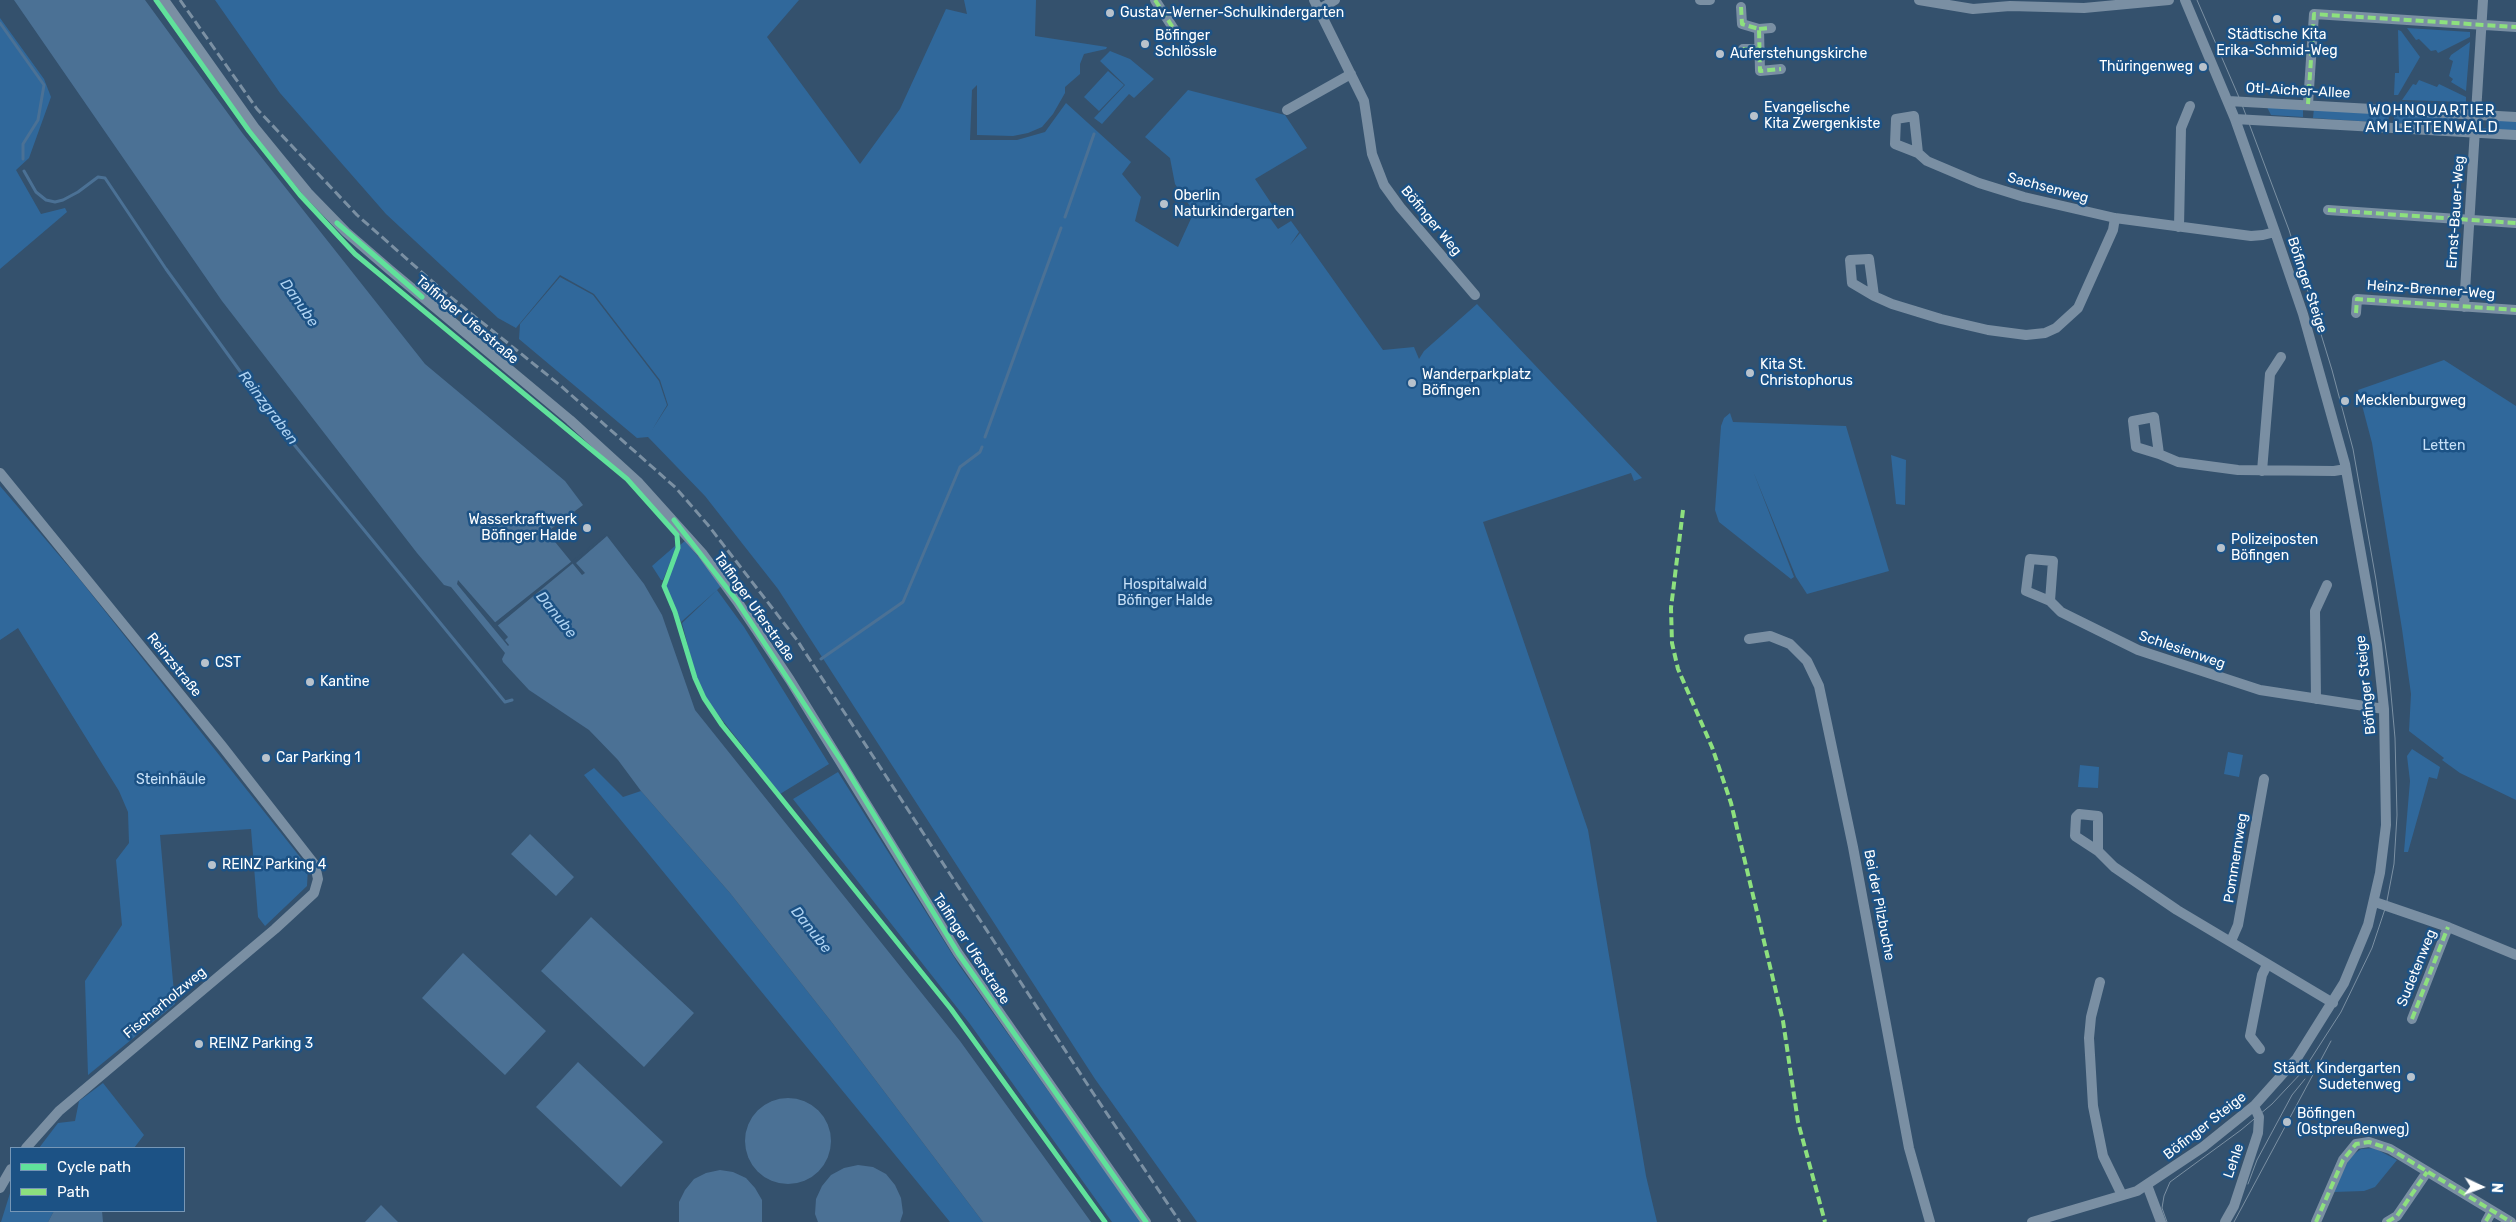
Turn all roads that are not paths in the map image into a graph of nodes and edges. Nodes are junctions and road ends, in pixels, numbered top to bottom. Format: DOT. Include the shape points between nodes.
graph roads {
  1 [pos="164,0"];
  2 [pos="1155,0"];
  3 [pos="1335,0"];
  4 [pos="1700,0"];
  5 [pos="1710,0"];
  6 [pos="1919,0"];
  7 [pos="2169,0"];
  8 [pos="2185,0"];
  9 [pos="2484,0"];
  10 [pos="2007,3"];
  11 [pos="1986,4"];
  12 [pos="2090,4"];
  13 [pos="1316,5"];
  14 [pos="1741,7"];
  15 [pos="2482,25"];
  16 [pos="2516,27"];
  17 [pos="1771,28"];
  18 [pos="1760,29"];
  19 [pos="1180,38"];
  20 [pos="1743,49"];
  21 [pos="1760,49"];
  22 [pos="1781,69"];
  23 [pos="1351,74"];
  24 [pos="2228,101"];
  25 [pos="2308,104"];
  26 [pos="2190,106"];
  27 [pos="1287,110"];
  28 [pos="2476,115"];
  29 [pos="2516,117"];
  30 [pos="2235,119"];
  31 [pos="2475,132"];
  32 [pos="2516,134"];
  33 [pos="1918,153"];
  34 [pos="2328,210"];
  35 [pos="2115,218"];
  36 [pos="2470,220"];
  37 [pos="2516,223"];
  38 [pos="2179,227"];
  39 [pos="2275,232"];
  40 [pos="1475,295"];
  41 [pos="1874,296"];
  42 [pos="2464,307"];
  43 [pos="2516,310"];
  44 [pos="2356,313"];
  45 [pos="2281,357"];
  46 [pos="2159,454"];
  47 [pos="2346,469"];
  48 [pos="2262,471"];
  49 [pos="0,473"];
  50 [pos="2326,585"];
  51 [pos="2050,601"];
  52 [pos="1749,639"];
  53 [pos="2316,699"];
  54 [pos="2384,709"];
  55 [pos="2264,779"];
  56 [pos="2098,851"];
  57 [pos="318,879"];
  58 [pos="2375,902"];
  59 [pos="2448,927"];
  60 [pos="2231,941"];
  61 [pos="2516,955"];
  62 [pos="2267,965"];
  63 [pos="2100,982"];
  64 [pos="2333,1003"];
  65 [pos="2412,1018"];
  66 [pos="2260,1050"];
  67 [pos="2254,1106"];
  68 [pos="27,1147"];
  69 [pos="10,1171"];
  70 [pos="2427,1172"];
  71 [pos="2147,1185"];
  72 [pos="0,1188"];
  73 [pos="2122,1195"];
  74 [pos="2492,1211"];
  75 [pos="1146,1222"];
  76 [pos="1930,1222"];
  77 [pos="2032,1222"];
  78 [pos="2161,1222"];
  79 [pos="2225,1222"];
  80 [pos="2316,1222"];
  81 [pos="2387,1222"];
  82 [pos="2486,1222"];
  83 [pos="2511,1222"];
  1 -- 75 [label="street, Talfinger Uferstraße" via="254,127 308,194 382,264 591,439 639,483 702,554 738,601 790,680 958,953"];
  2 -- 19 [label="street"];
  3 -- 13 [label="street, Böfinger Weg"];
  4 -- 5 [label="street"];
  6 -- 11 [label="street" via="1973,9"];
  7 -- 12 [label="street"];
  8 -- 24 [label="street, Böfinger Steige"];
  9 -- 15 [label="street, Ernst-Bauer-Weg"];
  10 -- 11 [label="street"];
  10 -- 12 [label="street"];
  13 -- 23 [label="street, Böfinger Weg"];
  14 -- 18 [label="street" via="1742,24"];
  15 -- 16 [label="street"];
  15 -- 25 [label="street" via="2314,14"];
  15 -- 28 [label="street, Ernst-Bauer-Weg"];
  17 -- 18 [label="street"];
  18 -- 21 [label="street"];
  20 -- 21 [label="street"];
  21 -- 22 [label="street" via="1760,70"];
  23 -- 27 [label="street"];
  23 -- 40 [label="street, Böfinger Weg" via="1364,101 1372,154 1384,185"];
  24 -- 25 [label="street, Otl-Aicher-Allee"];
  24 -- 30 [label="street, Böfinger Steige"];
  25 -- 28 [label="street, Otl-Aicher-Allee"];
  26 -- 38 [label="street" via="2181,128"];
  28 -- 29 [label="street, Otl-Aicher-Allee"];
  28 -- 31 [label="street, Ernst-Bauer-Weg"];
  30 -- 31 [label="street"];
  30 -- 39 [label="street, Böfinger Steige"];
  31 -- 32 [label="street"];
  31 -- 36 [label="street, Ernst-Bauer-Weg"];
  33 -- 35 [label="street, Sachsenweg" via="1940,168 1979,183"];
  34 -- 36 [label="street"];
  35 -- 38 [label="street, Sachsenweg"];
  35 -- 41 [label="street" via="2113,230 2078,308 2045,333 2026,336 1988,330 1914,312"];
  36 -- 37 [label="street"];
  36 -- 42 [label="street, Ernst-Bauer-Weg"];
  38 -- 39 [label="street, Sachsenweg" via="2251,236"];
  39 -- 47 [label="street, Böfinger Steige" via="2303,314"];
  42 -- 43 [label="street, Heinz-Brenner-Weg"];
  42 -- 44 [label="street, Heinz-Brenner-Weg" via="2357,299"];
  45 -- 48 [label="street" via="2270,374"];
  46 -- 48 [label="street" via="2195,466"];
  47 -- 48 [label="street"];
  47 -- 54 [label="street, Böfinger Steige" via="2377,644"];
  49 -- 57 [label="street, Reinzstraße" via="316,865"];
  50 -- 53 [label="street" via="2315,612"];
  51 -- 53 [label="street, Schlesienweg" via="2068,616 2138,650 2260,690"];
  52 -- 76 [label="street, Bei der Pilzbuche" via="1770,636 1790,644 1807,660 1819,686 1865,904 1900,1107"];
  53 -- 54 [label="street, Schlesienweg"];
  54 -- 58 [label="street, Böfinger Steige" via="2386,825"];
  55 -- 60 [label="street, Pommernweg" via="2238,925"];
  56 -- 60 [label="street" via="2140,886"];
  57 -- 68 [label="street, Fischerholzweg" via="314,893 308,899 59,1111"];
  58 -- 59 [label="street, Sudetenweg"];
  58 -- 64 [label="street, Böfinger Steige" via="2353,964"];
  59 -- 61 [label="street, Sudetenweg"];
  59 -- 65 [label="street, Sudetenweg"];
  60 -- 62 [label="street"];
  62 -- 64 [label="street"];
  62 -- 66 [label="street" via="2262,975 2250,1036"];
  63 -- 73 [label="street" via="2089,1038 2092,1106 2103,1156"];
  64 -- 67 [label="street, Böfinger Steige" via="2297,1058"];
  67 -- 71 [label="street, Böfinger Steige" via="2203,1147"];
  67 -- 79 [label="street, Lehle" via="2259,1117 2258,1133 2234,1206"];
  69 -- 72 [label="street"];
  70 -- 74 [label="street"];
  70 -- 80 [label="street" via="2390,1149 2369,1142 2356,1144 2343,1160"];
  70 -- 81 [label="street" via="2397,1216"];
  71 -- 73 [label="street, Böfinger Steige"];
  71 -- 78 [label="street"];
  73 -- 77 [label="street, Böfinger Steige"];
  74 -- 82 [label="street"];
  74 -- 83 [label="street"];
}
